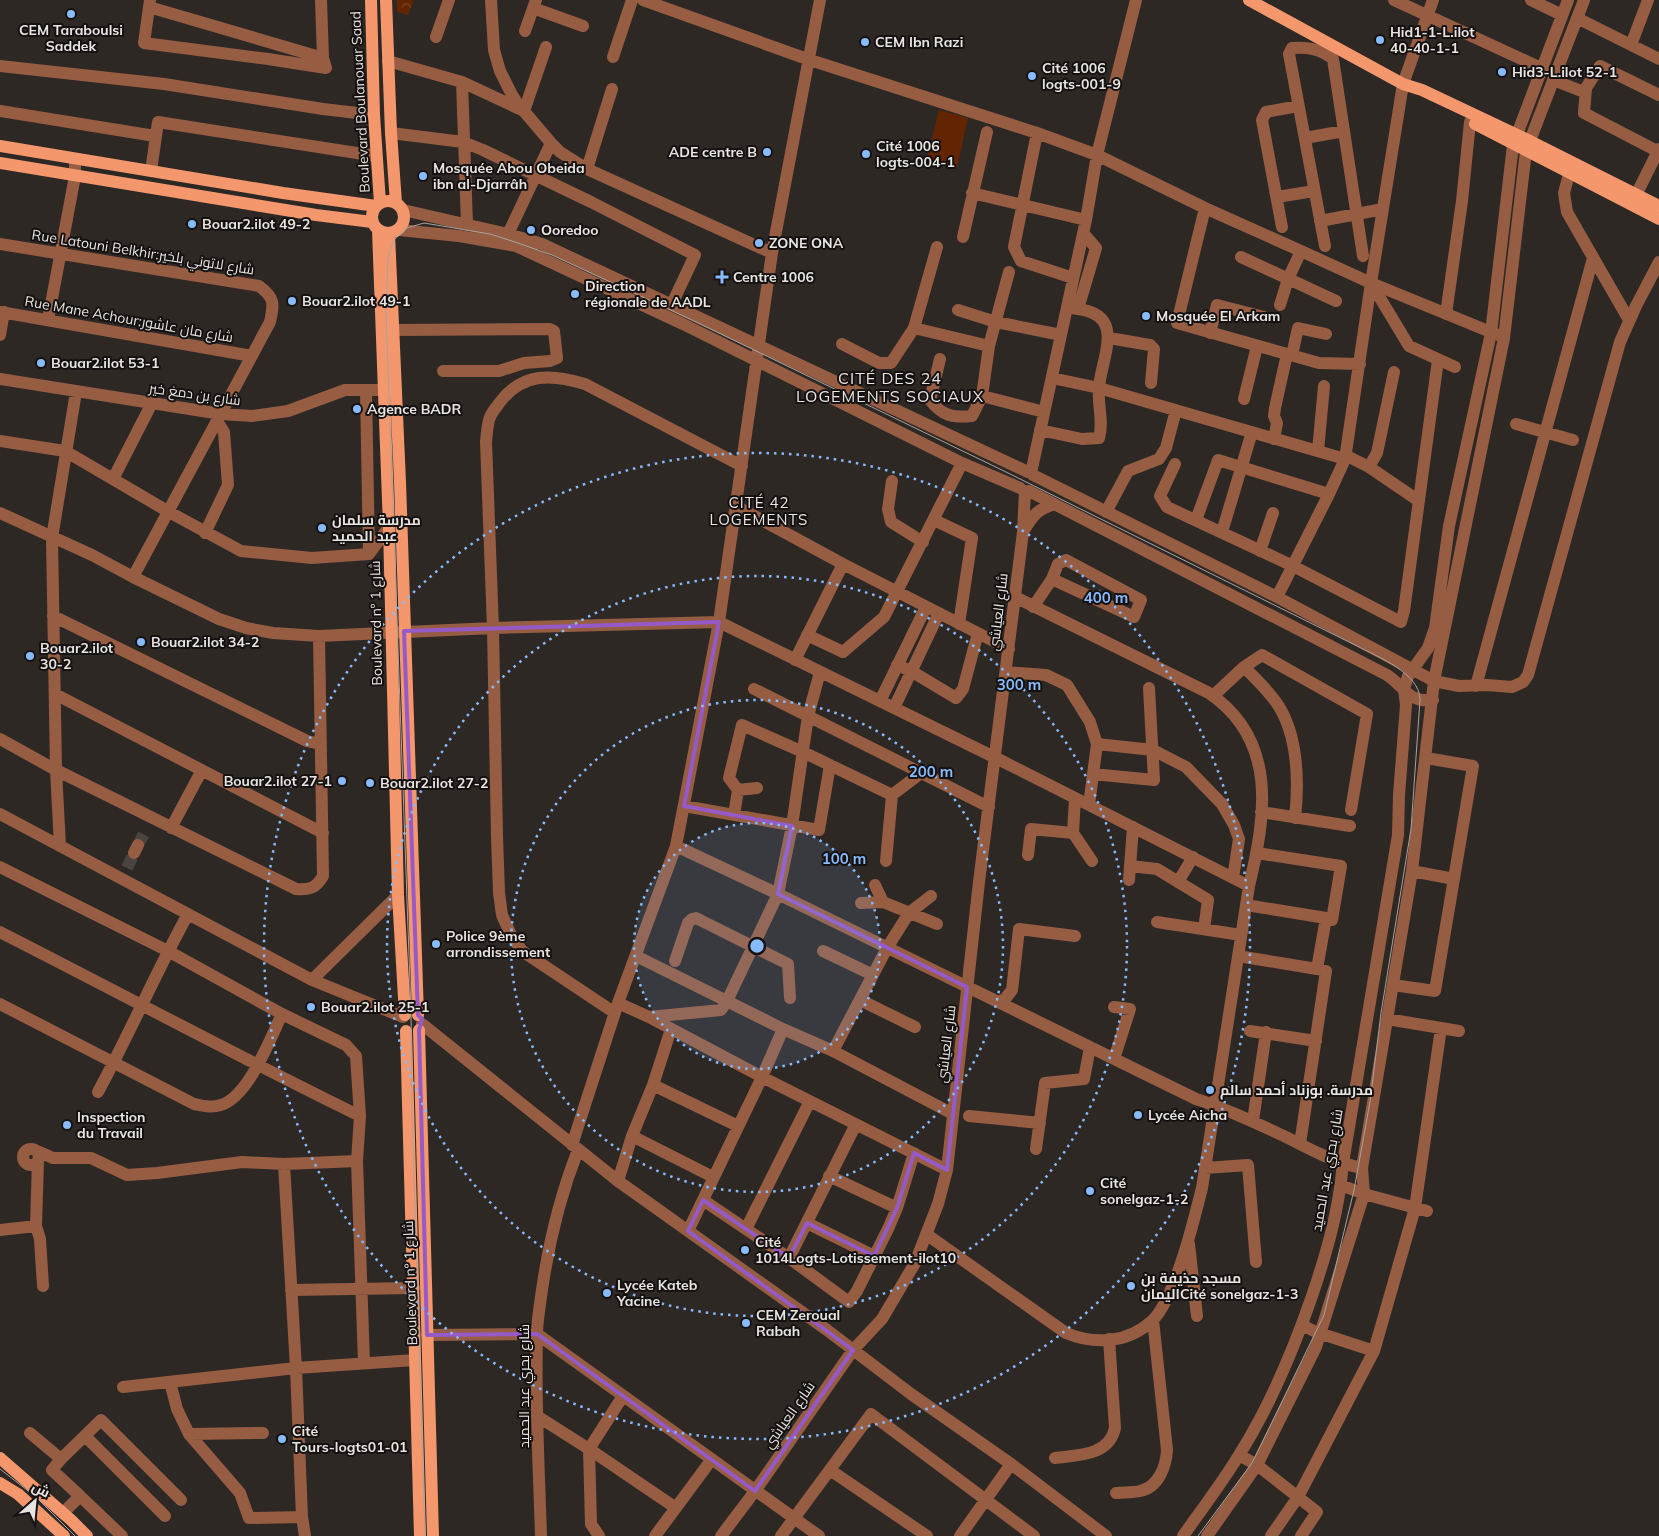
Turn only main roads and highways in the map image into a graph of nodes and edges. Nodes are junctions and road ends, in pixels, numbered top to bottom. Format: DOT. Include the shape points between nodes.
graph roads {
  1 [pos="371,0"];
  2 [pos="386,0"];
  3 [pos="1249,0"];
  4 [pos="1404,84"];
  5 [pos="1515,140"];
  6 [pos="0,146"];
  7 [pos="1528,146"];
  8 [pos="0,163"];
  9 [pos="378,205"];
  10 [pos="1659,206"];
  11 [pos="399,207"];
  12 [pos="1659,220"];
  13 [pos="385,229"];
  14 [pos="412,1022"];
  15 [pos="0,1458"];
  16 [pos="0,1483"];
  17 [pos="64,1536"];
  18 [pos="87,1536"];
  19 [pos="420,1536"];
  20 [pos="433,1536"];
  1 -- 9 [label="main road, Boulevard Boulanouar Saad"];
  2 -- 11 [label="main road" via="391,134"];
  3 -- 4 [label="main road"];
  4 -- 5 [label="main road" via="1422,90"];
  4 -- 5 [label="main road" via="1470,122"];
  5 -- 7 [label="main road"];
  6 -- 9 [label="main road" via="283,193"];
  7 -- 10 [label="main road"];
  7 -- 12 [label="main road" via="1570,174"];
  8 -- 13 [label="main road"];
  9 -- 11 [label="main road" via="391,201"];
  9 -- 13 [label="main road, Boulevard Boulanouar Saad" via="373,211"];
  11 -- 13 [label="main road" via="404,221"];
  13 -- 14 [label="main road, Boulevard n° شارع 1" via="400,482"];
  13 -- 14 [label="main road, Boulevard n° شارع 1" via="385,390 398,895"];
  14 -- 19 [label="main road, Boulevard n° شارع 1"];
  14 -- 20 [label="main road, Boulevard n° شارع 1"];
  15 -- 18 [label="main road"];
  16 -- 17 [label="main road" via="18,1494"];
}
